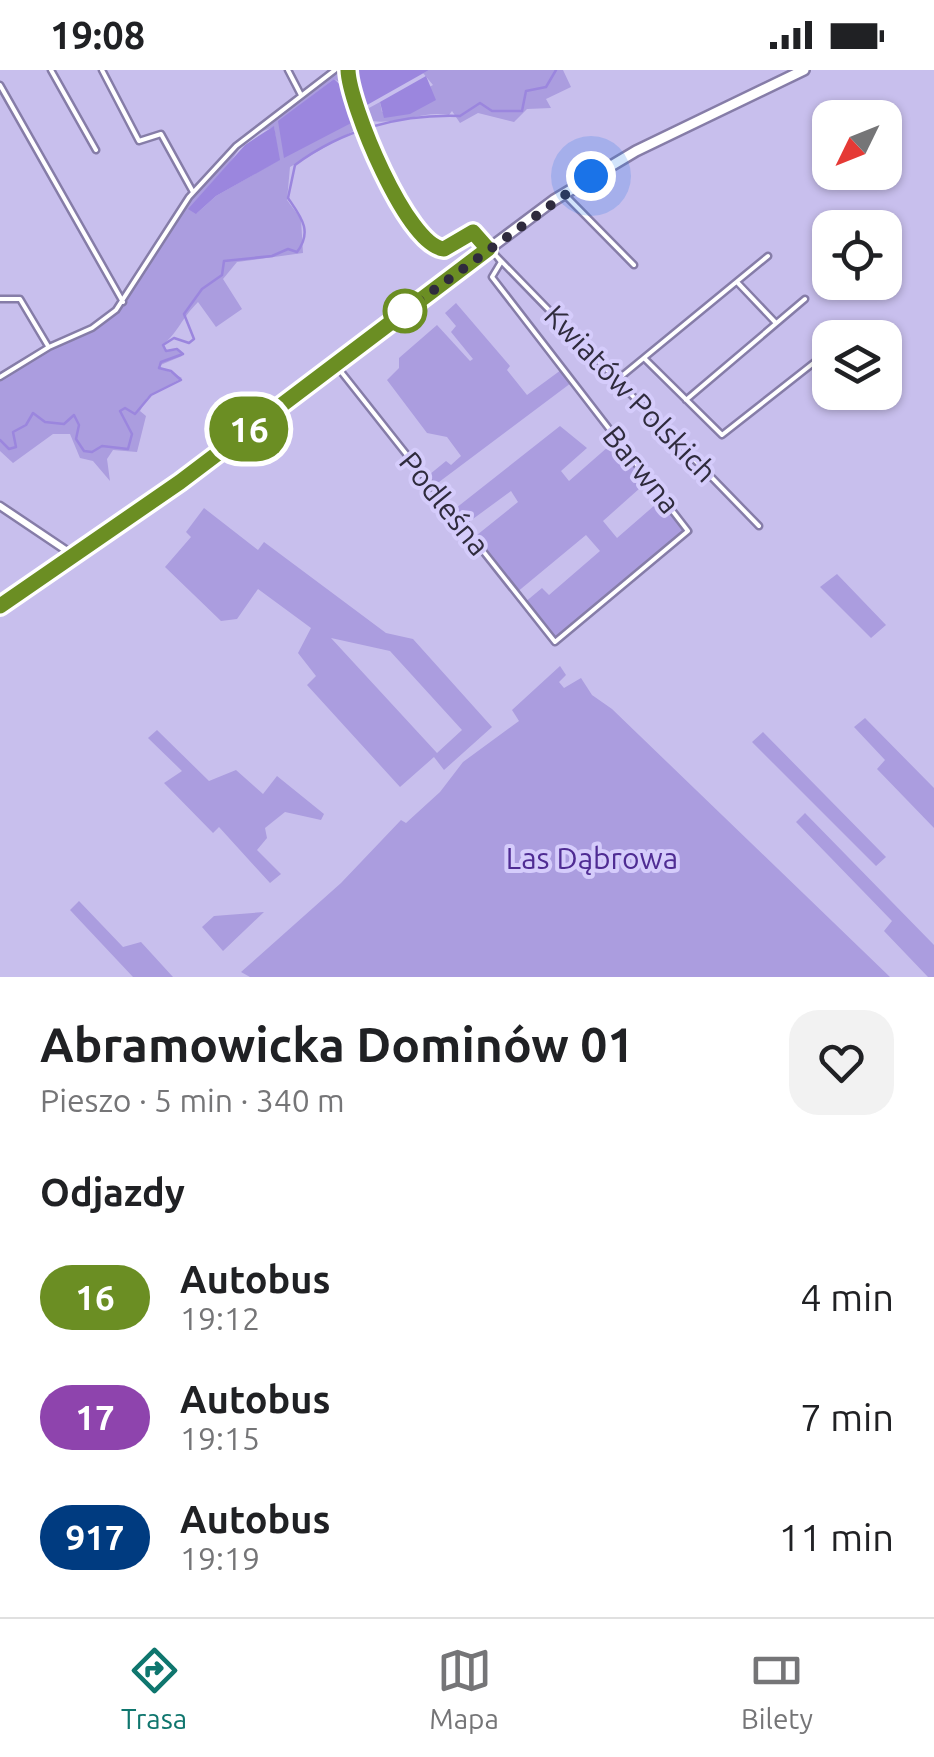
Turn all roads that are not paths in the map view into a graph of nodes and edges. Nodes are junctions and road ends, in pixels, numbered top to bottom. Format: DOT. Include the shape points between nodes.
graph roads {
  1 [pos="51,70"];
  2 [pos="102,70"];
  3 [pos="288,70"];
  4 [pos="335,70"];
  5 [pos="348,70"];
  6 [pos="801,71"];
  7 [pos="0,85"];
  8 [pos="302,95"];
  9 [pos="96,150"];
  10 [pos="193,192"];
  11 [pos="564,193"];
  12 [pos="490,247"];
  13 [pos="768,256"];
  14 [pos="501,262"];
  15 [pos="634,265"];
  16 [pos="736,282"];
  17 [pos="805,298"];
  18 [pos="0,299"];
  19 [pos="124,302"];
  20 [pos="776,323"];
  21 [pos="48,347"];
  22 [pos="644,358"];
  23 [pos="335,364"];
  24 [pos="812,364"];
  25 [pos="0,377"];
  26 [pos="617,380"];
  27 [pos="686,400"];
  28 [pos="0,506"];
  29 [pos="759,526"];
  30 [pos="73,555"];
  31 [pos="0,606"];
  32 [pos="556,642"];
  1 -- 9 [label="street"];
  2 -- 10 [label="street" via="139,141 160,134"];
  3 -- 8 [label="street"];
  4 -- 8 [label="street"];
  5 -- 12 [label="street, Kwiatów Polskich" via="393,196 433,247 444,249 473,232"];
  6 -- 11 [label="main road"];
  7 -- 19 [label="street"];
  8 -- 10 [label="street" via="236,146"];
  10 -- 19 [label="street"];
  11 -- 12 [label="main road"];
  11 -- 15 [label="street"];
  12 -- 14 [label="street, Kwiatów Polskich"];
  12 -- 23 [label="main road"];
  13 -- 16 [label="street"];
  14 -- 26 [label="street, Kwiatów Polskich"];
  14 -- 32 [label="street, Barwna" via="492,277 686,526 686,536"];
  16 -- 20 [label="street"];
  16 -- 22 [label="street"];
  17 -- 20 [label="street"];
  18 -- 21 [label="street" via="20,299"];
  19 -- 21 [label="street" via="92,328"];
  20 -- 27 [label="street"];
  21 -- 25 [label="street"];
  22 -- 26 [label="street"];
  22 -- 27 [label="street"];
  23 -- 30 [label="main road"];
  23 -- 32 [label="street, Podleśna"];
  24 -- 27 [label="street" via="724,434"];
  26 -- 29 [label="street, Kwiatów Polskich"];
  28 -- 30 [label="street"];
  30 -- 31 [label="main road"];
}
